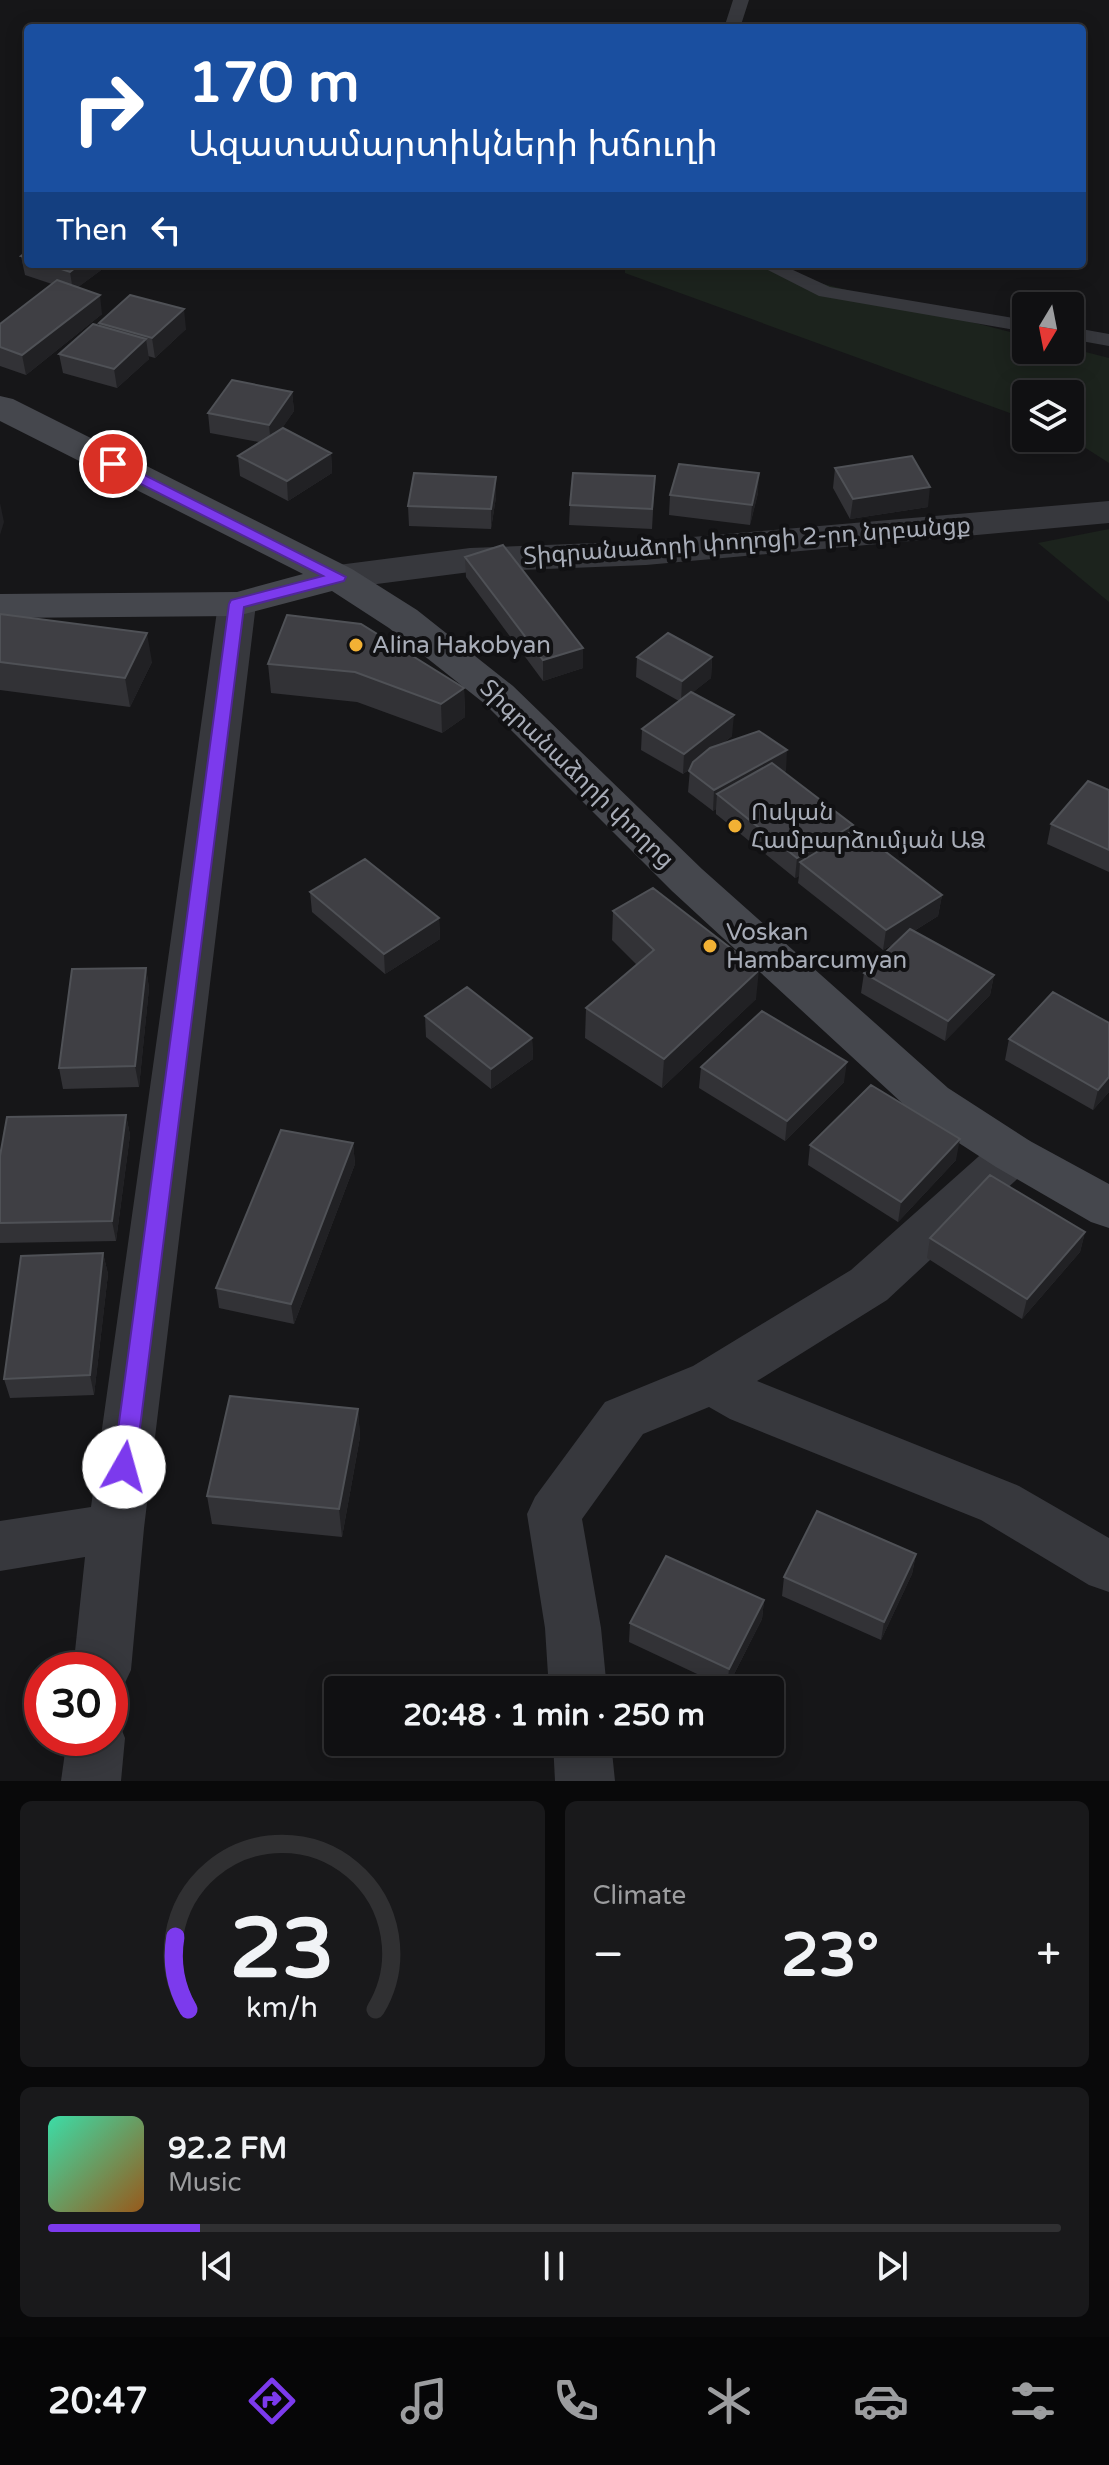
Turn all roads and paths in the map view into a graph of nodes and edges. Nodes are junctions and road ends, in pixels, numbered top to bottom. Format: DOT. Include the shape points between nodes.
graph roads {
  1 [pos="741,0"];
  2 [pos="733,24"];
  3 [pos="774,268"];
  4 [pos="1012,324"];
  5 [pos="1084,336"];
  6 [pos="1109,340"];
  7 [pos="0,407"];
  8 [pos="1109,512"];
  9 [pos="338,577"];
  10 [pos="237,604"];
  11 [pos="0,606"];
  12 [pos="1013,1154"];
  13 [pos="1109,1208"];
  14 [pos="712,1382"];
  15 [pos="116,1528"];
  16 [pos="0,1546"];
  17 [pos="1109,1567"];
  18 [pos="104,1652"];
  19 [pos="577,1676"];
  20 [pos="94,1756"];
  21 [pos="583,1756"];
  22 [pos="91,1781"];
  23 [pos="585,1781"];
  1 -- 2 [label="lane"];
  3 -- 4 [label="lane" via="825,292"];
  5 -- 6 [label="lane"];
  7 -- 9 [label="main road, Տիգրանաձորի փողոց"];
  8 -- 9 [label="street, Տիգրանաձորի փողոցի 2-րդ նրբանցք" via="646,553 470,560"];
  9 -- 10 [label="main road"];
  9 -- 12 [label="main road, Տիգրանաձորի փողոց" via="403,619 499,695 687,880 931,1101"];
  10 -- 11 [label="main road"];
  10 -- 15 [label="street"];
  12 -- 13 [label="main road, Տիգրանաձորի փողոց"];
  12 -- 14 [label="street" via="869,1285"];
  14 -- 17 [label="street" via="749,1403 1000,1503"];
  14 -- 19 [label="street" via="624,1418 554,1514"];
  15 -- 16 [label="street"];
  15 -- 18 [label="street"];
  20 -- 22 [label="street"];
  21 -- 23 [label="street"];
}
